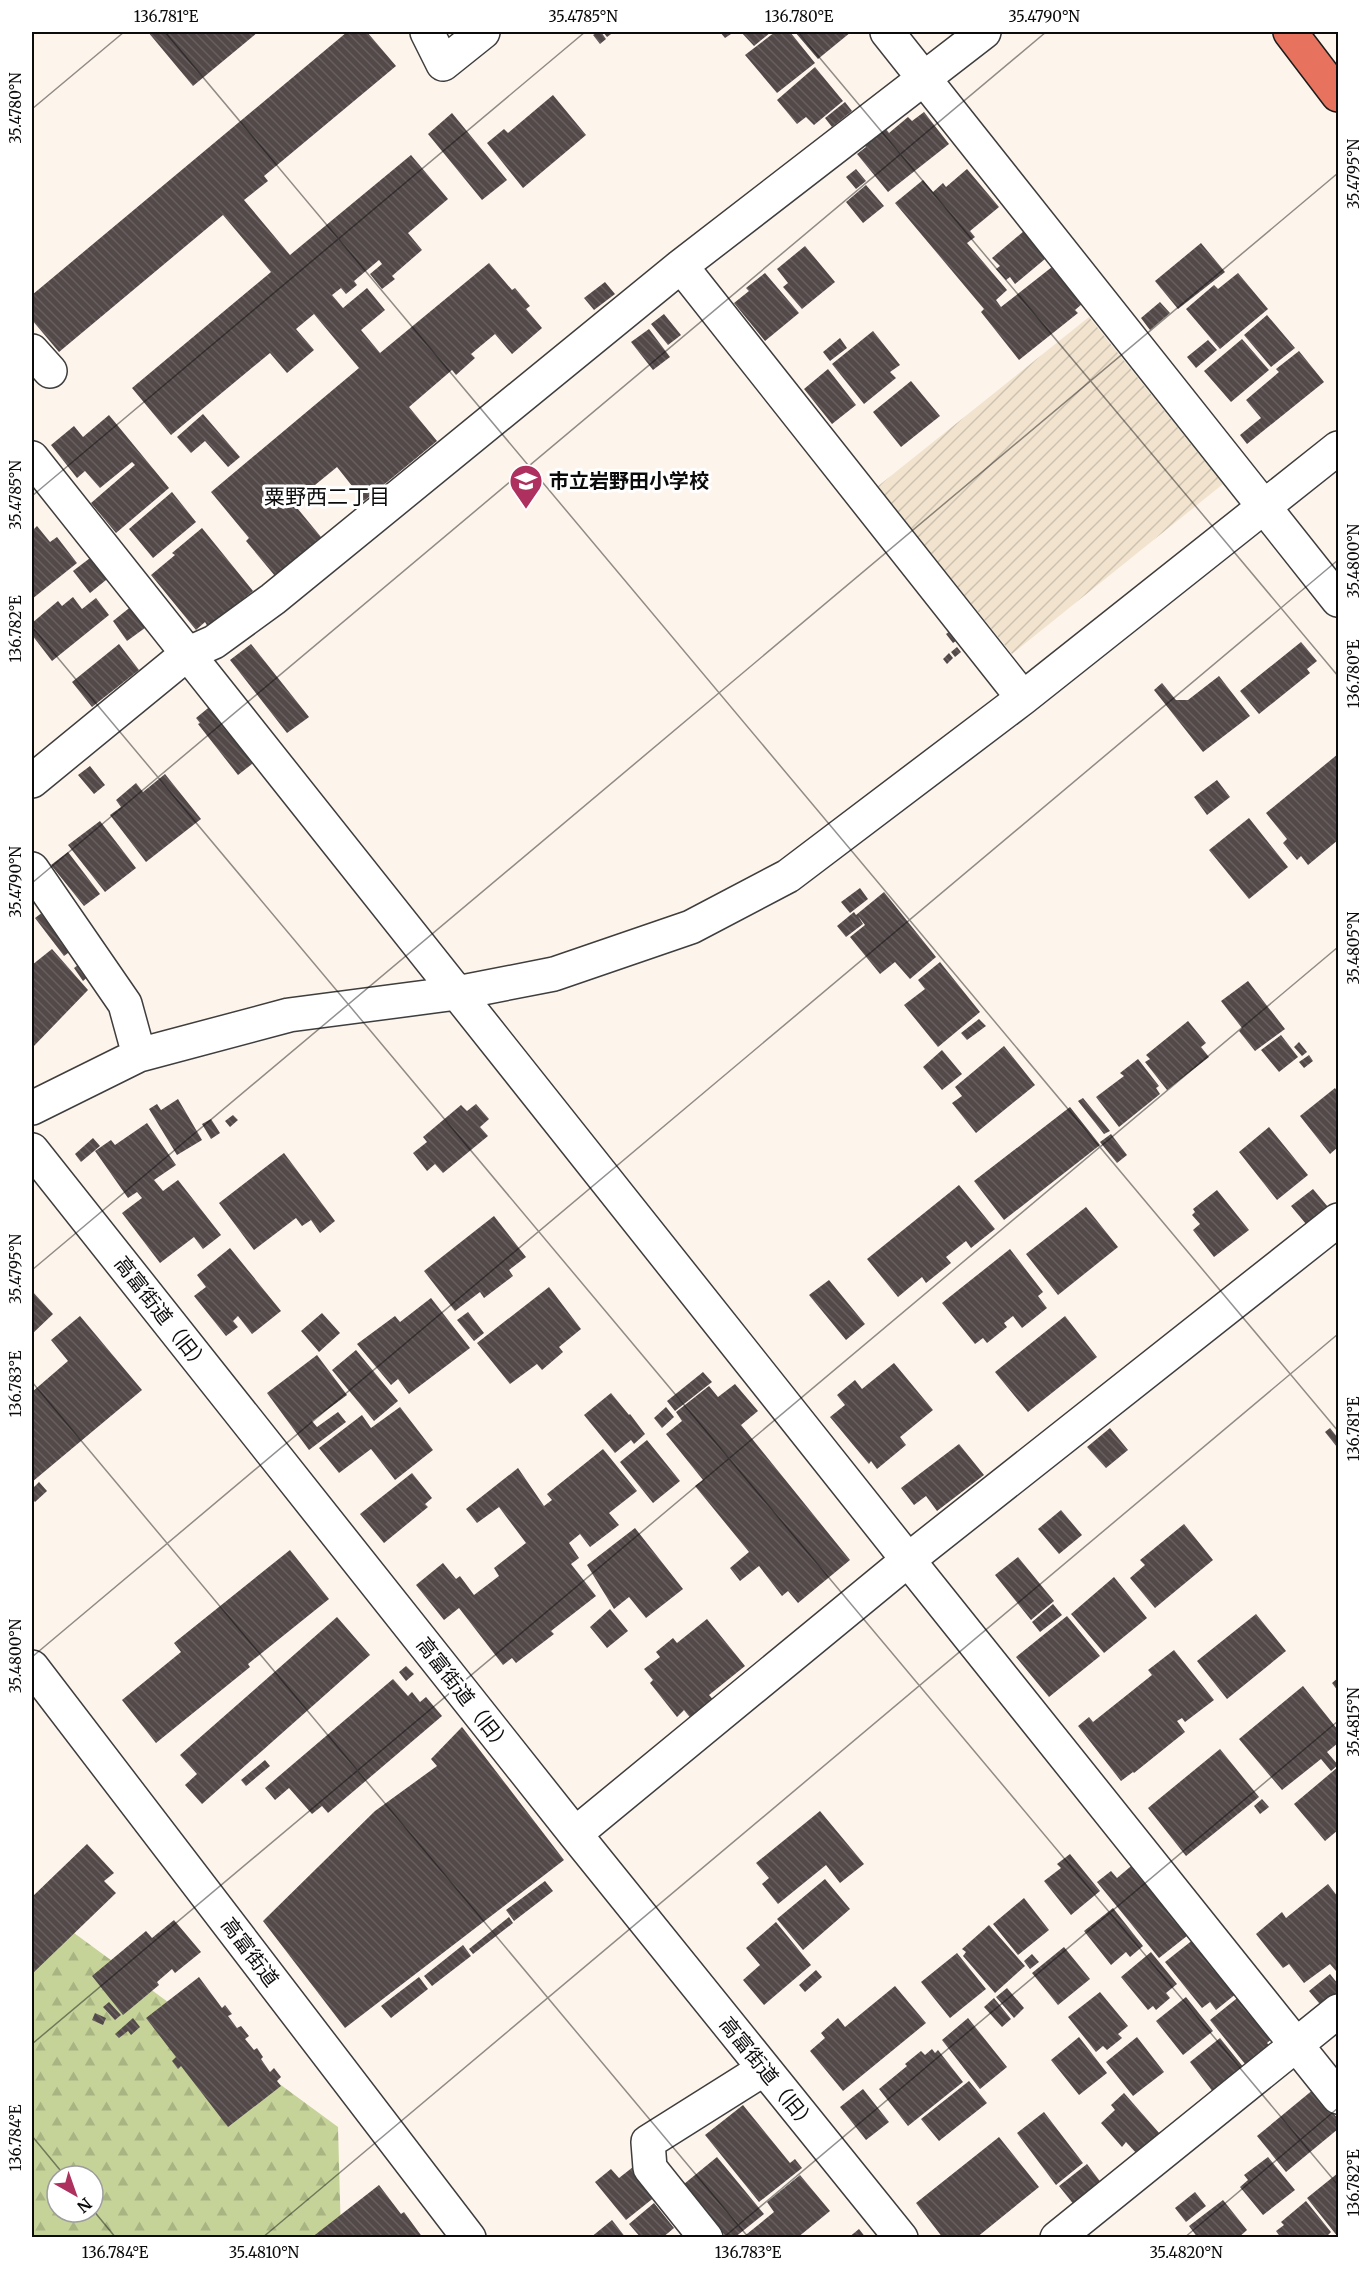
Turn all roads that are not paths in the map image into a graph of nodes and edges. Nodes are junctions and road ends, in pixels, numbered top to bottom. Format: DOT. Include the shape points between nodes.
graph roads {
  1 [pos="427,32"];
  2 [pos="483,32"];
  3 [pos="887,32"];
  4 [pos="984,32"];
  5 [pos="1290,32"];
  6 [pos="924,78"];
  7 [pos="1338,95"];
  8 [pos="681,266"];
  9 [pos="1338,448"];
  10 [pos="32,458"];
  11 [pos="1263,506"];
  12 [pos="1338,600"];
  13 [pos="187,654"];
  14 [pos="1023,698"];
  15 [pos="32,782"];
  16 [pos="32,869"];
  17 [pos="457,993"];
  18 [pos="139,1055"];
  19 [pos="32,1108"];
  20 [pos="32,1150"];
  21 [pos="1338,1220"];
  22 [pos="908,1560"];
  23 [pos="32,1667"];
  24 [pos="575,1834"];
  25 [pos="1338,2012"];
  26 [pos="1297,2045"];
  27 [pos="764,2069"];
  28 [pos="1338,2097"];
  29 [pos="469,2238"];
  30 [pos="706,2238"];
  31 [pos="901,2238"];
  32 [pos="1057,2238"];
  1 -- 2 [label="street" via="443,64"];
  3 -- 6 [label="street"];
  4 -- 6 [label="street"];
  5 -- 7 [label="highway"];
  6 -- 8 [label="street"];
  6 -- 11 [label="street"];
  8 -- 13 [label="street" via="273,599 214,642"];
  8 -- 14 [label="street"];
  9 -- 11 [label="street"];
  10 -- 13 [label="street"];
  11 -- 12 [label="street"];
  11 -- 14 [label="street"];
  13 -- 15 [label="street"];
  13 -- 17 [label="street"];
  14 -- 17 [label="street" via="788,876 692,927 554,974"];
  16 -- 18 [label="street" via="125,1004"];
  17 -- 18 [label="street" via="289,1015"];
  17 -- 22 [label="street"];
  18 -- 19 [label="street"];
  20 -- 24 [label="street, 高富街道（旧）"];
  21 -- 22 [label="street"];
  22 -- 24 [label="street"];
  22 -- 26 [label="street"];
  23 -- 29 [label="street, 高富街道"];
  24 -- 27 [label="street, 高富街道（旧）"];
  25 -- 26 [label="street"];
  26 -- 28 [label="street"];
  26 -- 32 [label="street"];
  27 -- 30 [label="street" via="648,2142 650,2168"];
  27 -- 31 [label="street, 高富街道（旧）"];
}
